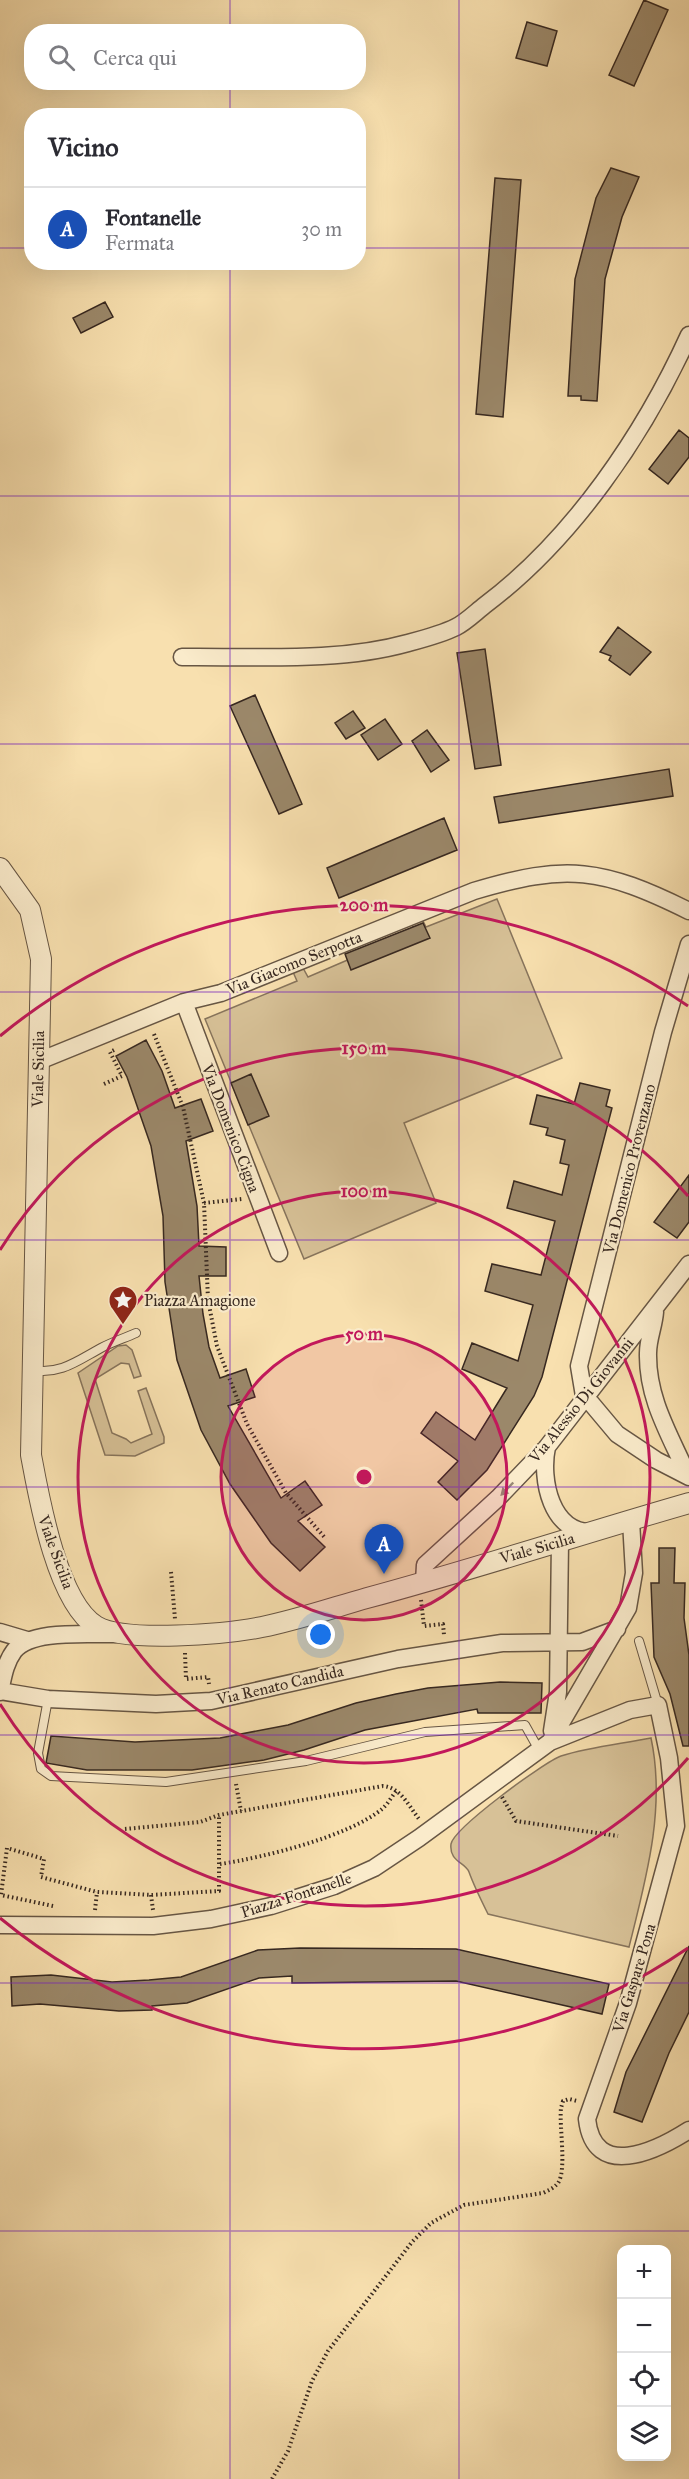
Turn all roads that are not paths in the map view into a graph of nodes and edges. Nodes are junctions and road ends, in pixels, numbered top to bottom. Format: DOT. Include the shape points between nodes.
graph roads {
  1 [pos="689,335"];
  2 [pos="182,657"];
  3 [pos="0,868"];
  4 [pos="689,911"];
  5 [pos="689,944"];
  6 [pos="184,1002"];
  7 [pos="39,1061"];
  8 [pos="279,1253"];
  9 [pos="689,1264"];
  10 [pos="655,1308"];
  11 [pos="136,1333"];
  12 [pos="31,1370"];
  13 [pos="588,1399"];
  14 [pos="547,1447"];
  15 [pos="689,1476"];
  16 [pos="689,1503"];
  17 [pos="631,1521"];
  18 [pos="594,1532"];
  19 [pos="560,1541"];
  20 [pos="421,1583"];
  21 [pos="617,1629"];
  22 [pos="0,1632"];
  23 [pos="122,1634"];
  24 [pos="27,1640"];
  25 [pos="639,1641"];
  26 [pos="559,1643"];
  27 [pos="0,1691"];
  28 [pos="48,1699"];
  29 [pos="658,1706"];
  30 [pos="544,1746"];
  31 [pos="0,1925"];
  32 [pos="689,2130"];
  1 -- 2 [label="street" via="639,430 603,482 512,585 456,627 360,654"];
  3 -- 7 [label="street, Viale Sicilia" via="30,910 41,959"];
  4 -- 6 [label="street, Via Giacomo Serpotta" via="652,893 592,874 539,874 474,891 221,993"];
  5 -- 13 [label="street, Via Domenico Provenzano" via="579,1366"];
  6 -- 7 [label="street, Via Giacomo Serpotta"];
  6 -- 8 [label="street, Via Domenico Cigna"];
  7 -- 12 [label="street, Viale Sicilia"];
  9 -- 10 [label="street, Via Alessio Di Giovanni"];
  10 -- 13 [label="street, Via Alessio Di Giovanni"];
  10 -- 15 [label="street" via="648,1350 650,1384 660,1418"];
  11 -- 12 [label="lane" via="66,1368 48,1373"];
  12 -- 23 [label="street, Viale Sicilia" via="31,1455 42,1516 58,1565 77,1606 96,1626"];
  13 -- 14 [label="street, Via Alessio Di Giovanni"];
  13 -- 15 [label="street" via="617,1434"];
  14 -- 18 [label="street" via="543,1474 550,1501 573,1527 584,1533"];
  14 -- 20 [label="street, Via Alessio Di Giovanni, one-way" via="425,1565"];
  16 -- 17 [label="street, Viale Sicilia"];
  17 -- 18 [label="street, Viale Sicilia"];
  17 -- 21 [label="street" via="634,1573 628,1608"];
  18 -- 19 [label="street, Viale Sicilia"];
  19 -- 20 [label="street, Viale Sicilia"];
  19 -- 26 [label="street"];
  20 -- 23 [label="street, Viale Sicilia" via="261,1628"];
  21 -- 26 [label="street, Via Renato Candida" via="582,1642"];
  21 -- 30 [label="street"];
  22 -- 24 [label="street"];
  23 -- 24 [label="street"];
  24 -- 27 [label="street" via="7,1663"];
  25 -- 29 [label="lane"];
  26 -- 28 [label="street, Via Renato Candida" via="502,1643 446,1650 212,1701 156,1704"];
  26 -- 30 [label="street" via="558,1692"];
  27 -- 28 [label="street, Via Renato Candida"];
  28 -- 30 [label="lane" via="38,1753 40,1769 51,1776 166,1782 306,1761 425,1732 505,1725 525,1725"];
  29 -- 30 [label="street" via="603,1719"];
  29 -- 32 [label="street, Via Gaspare Pona" via="669,1758 676,1826 628,2003 587,2119 589,2136 599,2149 630,2156 660,2148"];
  30 -- 31 [label="street, Piazza Fontanelle" via="374,1868 334,1886 261,1909 153,1926"];
}
